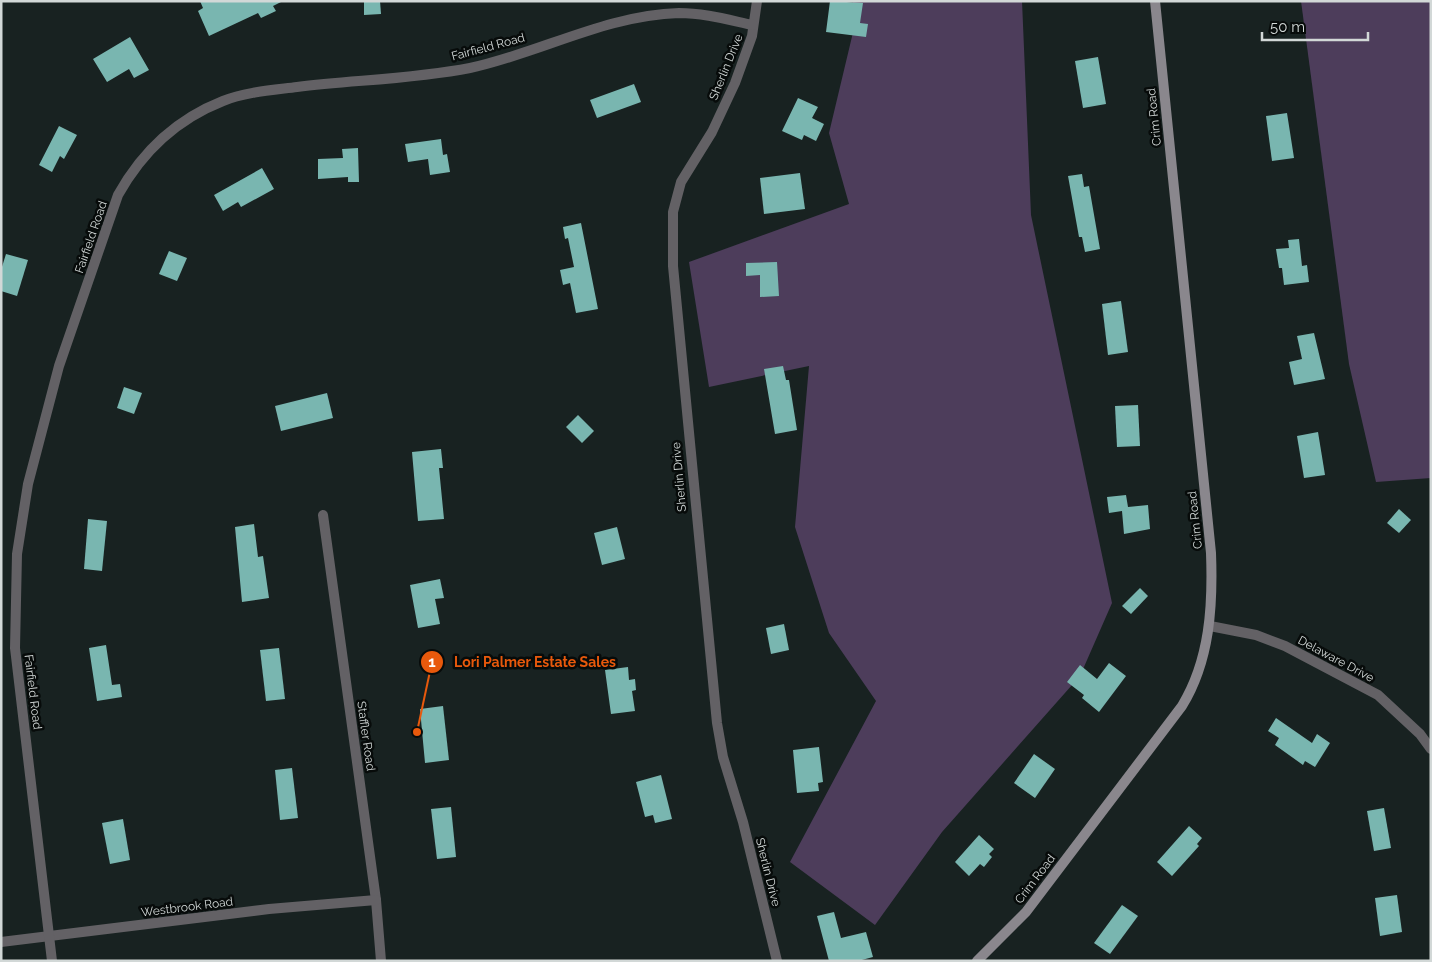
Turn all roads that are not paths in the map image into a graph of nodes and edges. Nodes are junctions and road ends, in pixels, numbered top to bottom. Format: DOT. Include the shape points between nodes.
graph roads {
  1 [pos="756,1"];
  2 [pos="1156,1"];
  3 [pos="753,25"];
  4 [pos="323,515"];
  5 [pos="1210,626"];
  6 [pos="1431,749"];
  7 [pos="376,900"];
  8 [pos="50,937"];
  9 [pos="1,942"];
  10 [pos="52,961"];
  11 [pos="381,961"];
  12 [pos="778,961"];
  13 [pos="977,961"];
  1 -- 3 [label="street, Sherlin Drive"];
  2 -- 5 [label="street, Crim Road" via="1211,553"];
  3 -- 8 [label="street, Fairfield Road" via="680,13 649,16 619,22 471,68 275,90 233,99 190,117 144,155 118,195 59,366 28,484 17,554 15,648"];
  3 -- 12 [label="street, Sherlin Drive" via="735,82 712,132 681,182 674,212 672,266 717,723 723,757"];
  4 -- 7 [label="street, Staffler Road"];
  5 -- 6 [label="street, Delaware Drive" via="1256,635 1285,646 1378,695 1420,734"];
  5 -- 13 [label="street, Crim Road" via="1193,688 1182,706 1026,912"];
  7 -- 8 [label="street, Westbrook Road" via="270,909"];
  7 -- 11 [label="street, Staffler Road"];
  8 -- 9 [label="street, Westbrook Road"];
  8 -- 10 [label="street, Fairfield Road"];
}
